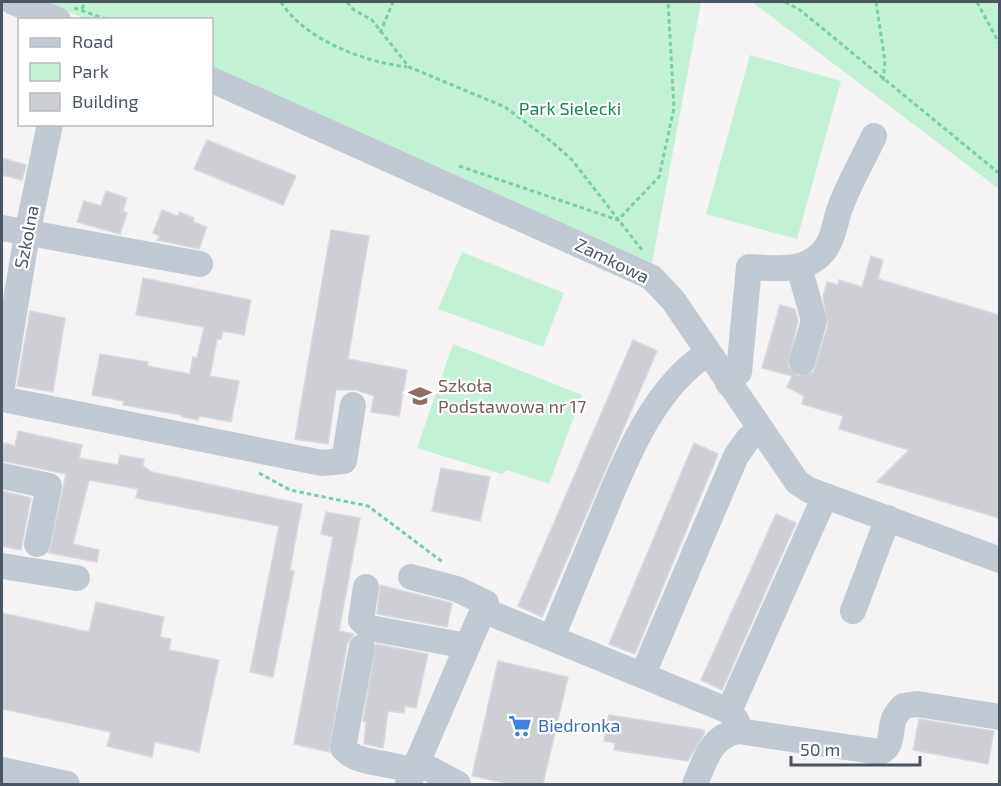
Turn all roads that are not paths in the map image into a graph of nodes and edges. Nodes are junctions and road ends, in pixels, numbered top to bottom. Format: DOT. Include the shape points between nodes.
graph roads {
  1 [pos="13,2"];
  2 [pos="53,18"];
  3 [pos="213,80"];
  4 [pos="50,126"];
  5 [pos="874,136"];
  6 [pos="2,228"];
  7 [pos="27,234"];
  8 [pos="200,264"];
  9 [pos="800,267"];
  10 [pos="708,353"];
  11 [pos="802,362"];
  12 [pos="728,383"];
  13 [pos="2,386"];
  14 [pos="2,399"];
  15 [pos="353,405"];
  16 [pos="761,430"];
  17 [pos="2,476"];
  18 [pos="825,496"];
  19 [pos="888,518"];
  20 [pos="37,544"];
  21 [pos="999,560"];
  22 [pos="2,566"];
  23 [pos="411,577"];
  24 [pos="76,578"];
  25 [pos="366,587"];
  26 [pos="486,603"];
  27 [pos="853,611"];
  28 [pos="552,637"];
  29 [pos="362,647"];
  30 [pos="465,649"];
  31 [pos="643,674"];
  32 [pos="999,717"];
  33 [pos="734,721"];
  34 [pos="2,770"];
  35 [pos="413,773"];
  36 [pos="67,784"];
  37 [pos="458,784"];
  38 [pos="695,784"];
  1 -- 2 [label="street"];
  3 -- 10 [label="street, Zamkowa" via="651,277 673,300"];
  4 -- 7 [label="street, Szkolna"];
  5 -- 9 [label="street" via="840,207 826,248"];
  6 -- 7 [label="street"];
  7 -- 8 [label="street"];
  7 -- 13 [label="street, Szkolna"];
  9 -- 11 [label="street" via="814,321"];
  9 -- 12 [label="street" via="749,267 739,372"];
  10 -- 12 [label="street, Zamkowa"];
  10 -- 28 [label="street" via="697,359 648,418 628,455"];
  12 -- 16 [label="street, Zamkowa"];
  14 -- 15 [label="street" via="322,463 344,462"];
  16 -- 18 [label="street, Zamkowa" via="797,482"];
  16 -- 31 [label="street" via="748,439 736,456"];
  17 -- 20 [label="street" via="49,486"];
  18 -- 19 [label="street, Zamkowa"];
  18 -- 33 [label="street"];
  19 -- 21 [label="street, Zamkowa"];
  19 -- 27 [label="street"];
  22 -- 24 [label="street"];
  23 -- 26 [label="street" via="457,589"];
  25 -- 30 [label="street" via="361,620 370,628"];
  28 -- 30 [label="street" via="483,610"];
  28 -- 31 [label="street"];
  29 -- 35 [label="street" via="343,748 349,756 400,765"];
  30 -- 35 [label="street"];
  31 -- 33 [label="street"];
  32 -- 33 [label="street" via="918,704 903,706 894,718 890,743 880,752"];
  33 -- 38 [label="street" via="713,742"];
  34 -- 36 [label="street"];
  35 -- 37 [label="street"];
}
